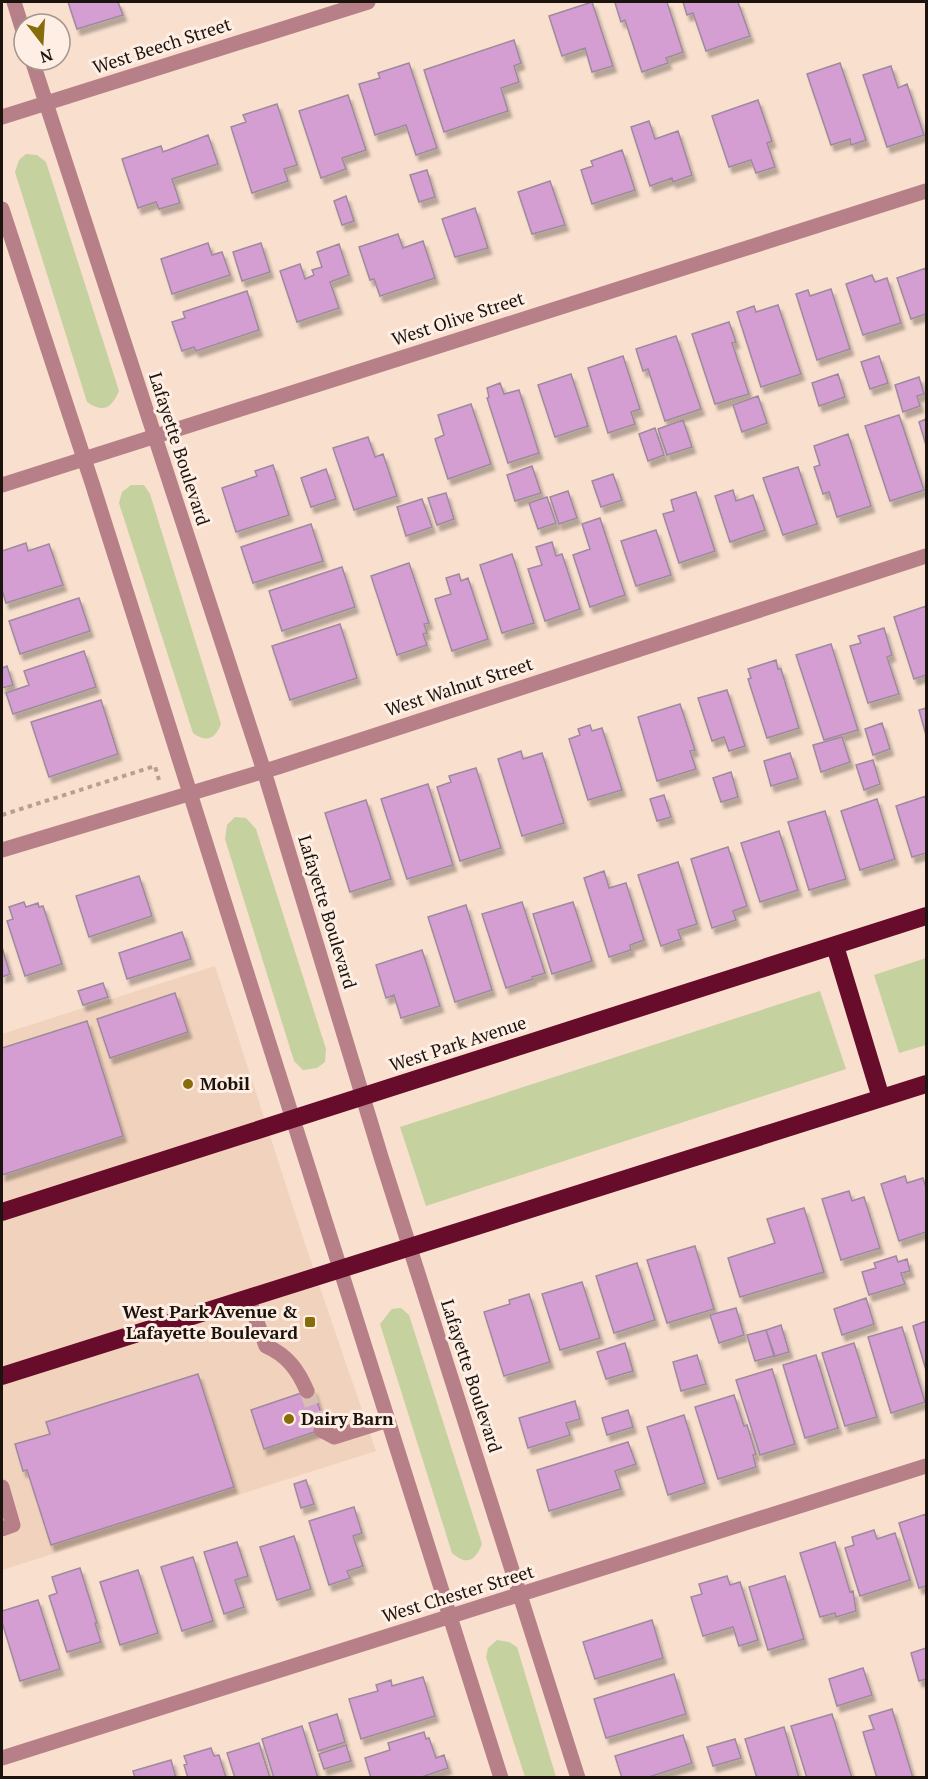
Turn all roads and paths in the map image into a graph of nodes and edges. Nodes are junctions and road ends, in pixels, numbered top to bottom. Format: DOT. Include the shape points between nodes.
graph roads {
  1 [pos="368,2"];
  2 [pos="36,72"];
  3 [pos="46,104"];
  4 [pos="2,117"];
  5 [pos="927,191"];
  6 [pos="2,209"];
  7 [pos="154,436"];
  8 [pos="84,460"];
  9 [pos="2,485"];
  10 [pos="927,556"];
  11 [pos="264,771"];
  12 [pos="189,792"];
  13 [pos="166,799"];
  14 [pos="2,815"];
  15 [pos="2,850"];
  16 [pos="927,916"];
  17 [pos="835,946"];
  18 [pos="927,1084"];
  19 [pos="362,1097"];
  20 [pos="881,1098"];
  21 [pos="293,1119"];
  22 [pos="2,1212"];
  23 [pos="410,1247"];
  24 [pos="340,1268"];
  25 [pos="248,1298"];
  26 [pos="2,1376"];
  27 [pos="307,1391"];
  28 [pos="388,1420"];
  29 [pos="321,1430"];
  30 [pos="927,1466"];
  31 [pos="2,1487"];
  32 [pos="7,1527"];
  33 [pos="520,1594"];
  34 [pos="450,1616"];
  35 [pos="2,1758"];
  36 [pos="501,1778"];
  37 [pos="578,1778"];
  1 -- 3 [label="street, West Beech Street"];
  2 -- 3 [label="street, Lafayette Boulevard"];
  3 -- 4 [label="street, West Beech Street"];
  3 -- 7 [label="street, Lafayette Boulevard"];
  5 -- 7 [label="street, West Olive Street"];
  6 -- 8 [label="street"];
  7 -- 8 [label="street, West Olive Street"];
  7 -- 11 [label="street, Lafayette Boulevard"];
  8 -- 9 [label="street, West Olive Street"];
  8 -- 12 [label="street"];
  10 -- 11 [label="street, West Walnut Street"];
  11 -- 12 [label="street, West Walnut Street"];
  11 -- 19 [label="street, Lafayette Boulevard"];
  12 -- 13 [label="street, West Walnut Street"];
  12 -- 21 [label="street"];
  13 -- 14 [label="path" via="155,766"];
  13 -- 15 [label="street, West Walnut Street"];
  16 -- 17 [label="highway, West Park Avenue"];
  17 -- 19 [label="highway, West Park Avenue"];
  17 -- 20 [label="highway"];
  18 -- 20 [label="highway"];
  19 -- 21 [label="highway, West Park Avenue"];
  19 -- 23 [label="street, Lafayette Boulevard"];
  20 -- 23 [label="highway"];
  21 -- 22 [label="highway, West Park Avenue"];
  21 -- 24 [label="street"];
  23 -- 24 [label="highway"];
  23 -- 33 [label="street, Lafayette Boulevard"];
  24 -- 25 [label="highway"];
  24 -- 28 [label="street"];
  25 -- 26 [label="highway"];
  25 -- 27 [label="street" via="266,1346 279,1351 298,1371"];
  28 -- 29 [label="street" via="334,1437"];
  28 -- 34 [label="street"];
  30 -- 33 [label="street, West Chester Street"];
  31 -- 32 [label="street"];
  33 -- 34 [label="street, West Chester Street"];
  33 -- 37 [label="street, Lafayette Boulevard"];
  34 -- 35 [label="street, West Chester Street"];
  34 -- 36 [label="street"];
}
